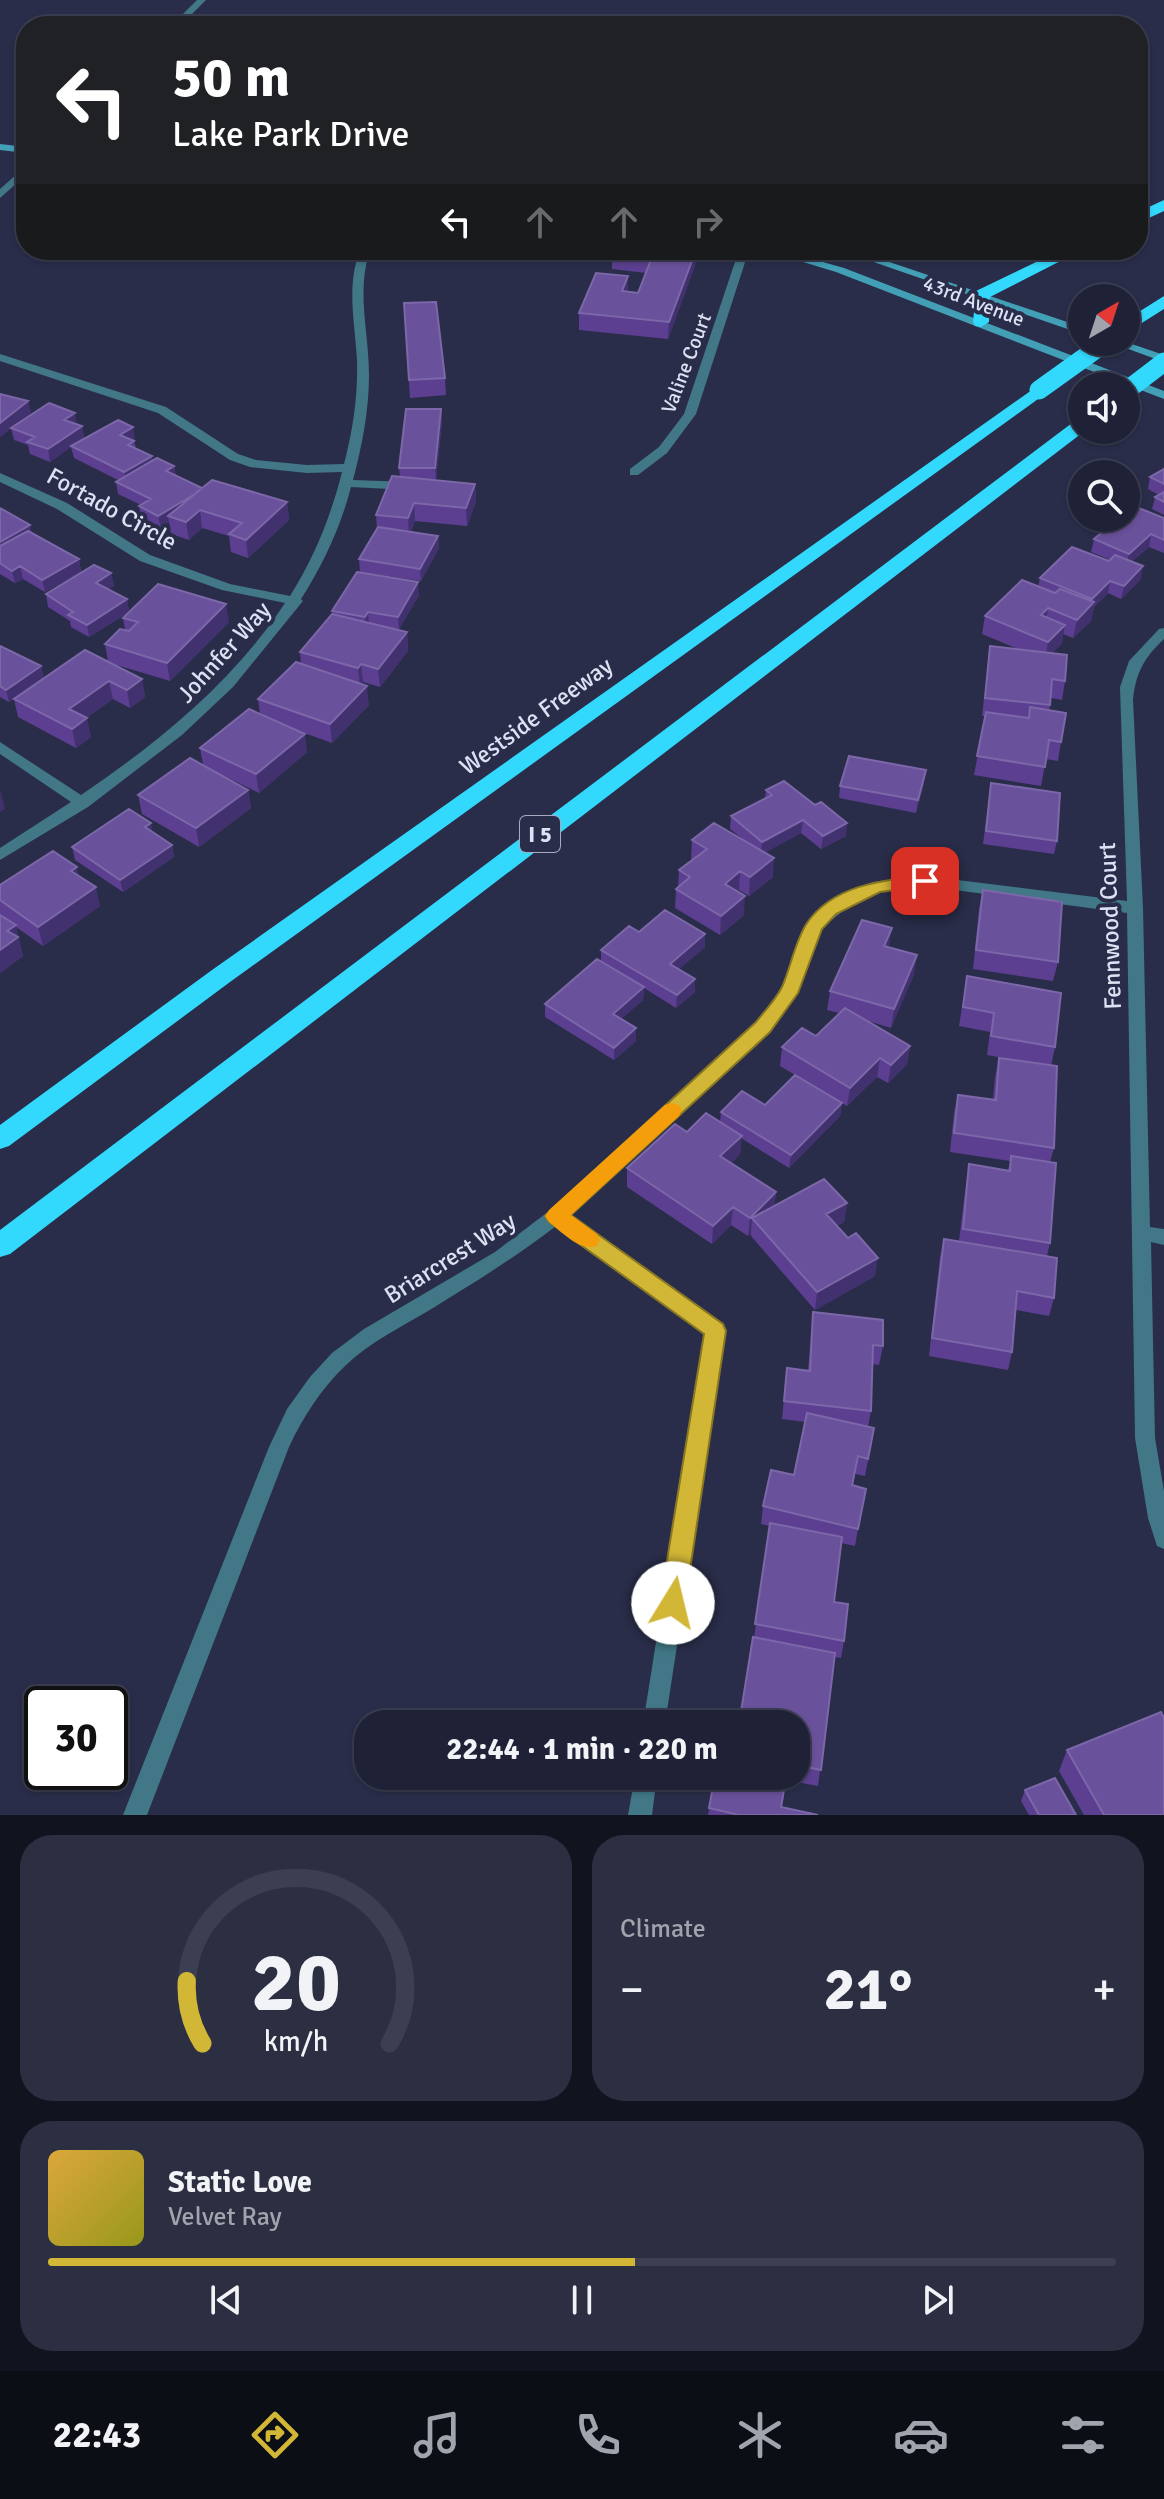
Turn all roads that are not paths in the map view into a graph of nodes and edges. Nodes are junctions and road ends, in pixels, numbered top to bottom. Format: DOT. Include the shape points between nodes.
graph roads {
  1 [pos="202,0"];
  2 [pos="185,16"];
  3 [pos="16,179"];
  4 [pos="0,195"];
  5 [pos="362,260"];
  6 [pos="741,260"];
  7 [pos="804,260"];
  8 [pos="875,260"];
  9 [pos="1054,260"];
  10 [pos="982,295"];
  11 [pos="1164,301"];
  12 [pos="1140,318"];
  13 [pos="981,322"];
  14 [pos="1068,326"];
  15 [pos="1140,352"];
  16 [pos="1086,356"];
  17 [pos="0,357"];
  18 [pos="1164,361"];
  19 [pos="1140,380"];
  20 [pos="1164,395"];
  21 [pos="1068,435"];
  22 [pos="351,468"];
  23 [pos="634,472"];
  24 [pos="0,477"];
  25 [pos="347,483"];
  26 [pos="422,486"];
  27 [pos="296,601"];
  28 [pos="1164,632"];
  29 [pos="0,747"];
  30 [pos="83,803"];
  31 [pos="0,855"];
  32 [pos="1135,908"];
  33 [pos="0,1139"];
  34 [pos="556,1216"];
  35 [pos="1141,1233"];
  36 [pos="1164,1237"];
  37 [pos="0,1246"];
  38 [pos="1164,1539"];
  39 [pos="656,1710"];
  40 [pos="644,1790"];
  41 [pos="135,1815"];
  42 [pos="640,1815"];
  1 -- 2 [label="street"];
  3 -- 4 [label="street"];
  5 -- 22 [label="street, Johnfer Way" via="355,284 363,384"];
  6 -- 23 [label="street, Valine Court" via="690,414 663,450"];
  7 -- 13 [label="main road, 43rd Avenue"];
  8 -- 10 [label="main road, 43rd Avenue"];
  9 -- 10 [label="highway"];
  10 -- 13 [label="highway"];
  10 -- 14 [label="main road, 43rd Avenue"];
  11 -- 12 [label="highway"];
  13 -- 20 [label="main road, 43rd Avenue"];
  15 -- 18 [label="main road"];
  16 -- 33 [label="highway, Westside Freeway, bridge"];
  17 -- 22 [label="street" via="162,410 234,457 254,464"];
  18 -- 19 [label="highway, bridge"];
  21 -- 37 [label="highway, I 5"];
  22 -- 25 [label="street, Johnfer Way"];
  24 -- 27 [label="street, Fortado Circle" via="62,506 145,558 227,587"];
  25 -- 26 [label="street"];
  25 -- 27 [label="street, Johnfer Way"];
  27 -- 30 [label="street, Johnfer Way" via="268,641 192,721"];
  28 -- 32 [label="street, Fennwood Court" via="1128,671"];
  29 -- 30 [label="street"];
  30 -- 31 [label="street, Johnfer Way"];
  32 -- 34 [label="street, Briarcrest Way" via="925,881 879,886 845,900 814,926 789,993 763,1027"];
  32 -- 35 [label="street, Fennwood Court"];
  34 -- 39 [label="street" via="715,1331"];
  34 -- 41 [label="street, Briarcrest Way" via="502,1257 339,1359 294,1415"];
  35 -- 36 [label="street"];
  35 -- 38 [label="street, Fennwood Court" via="1145,1438"];
  40 -- 42 [label="street"];
}
